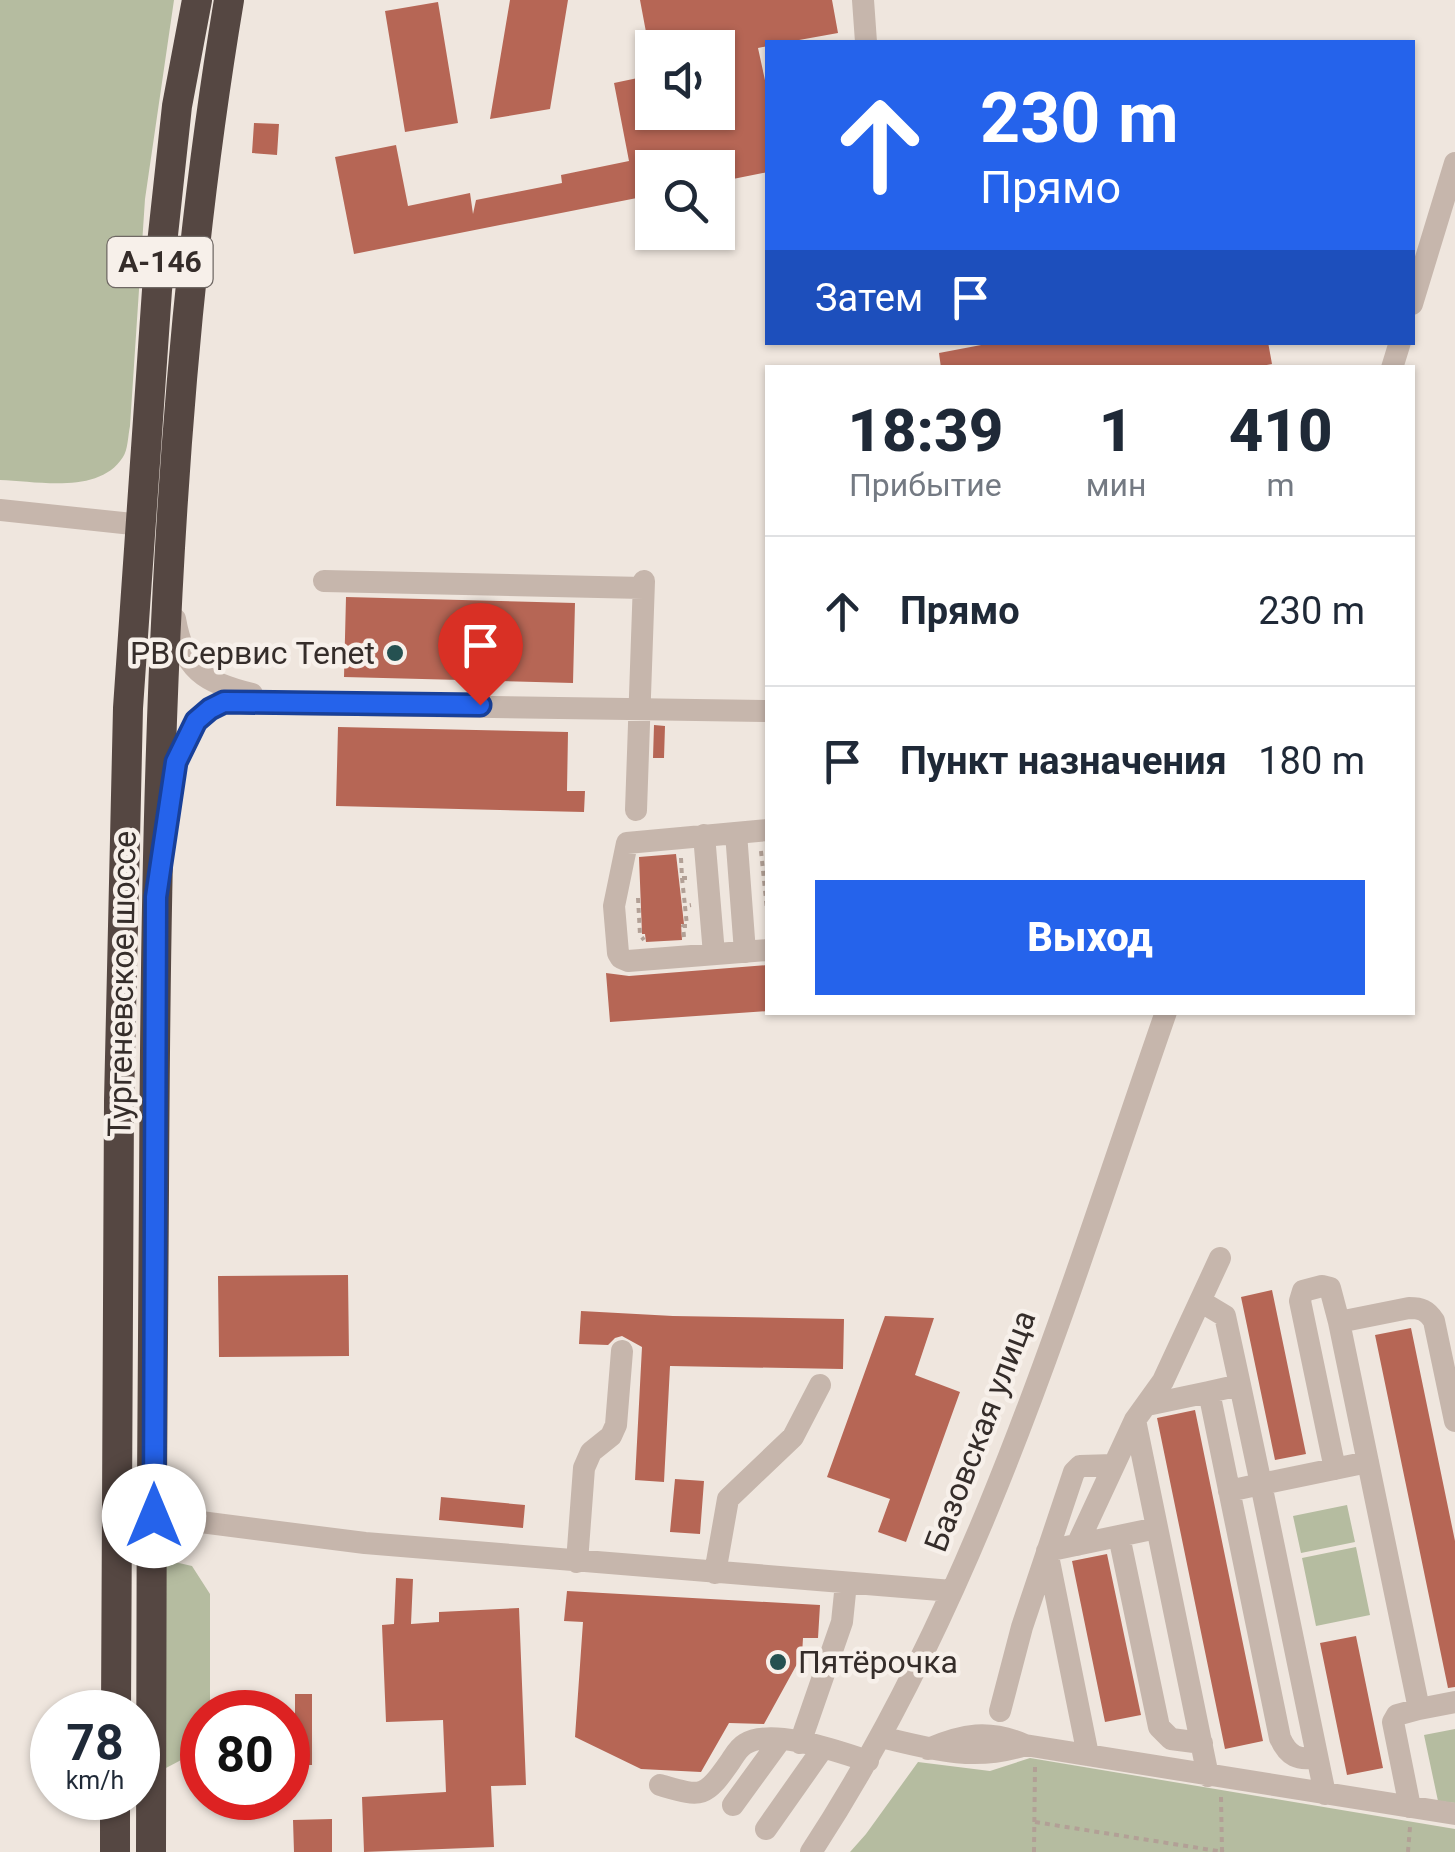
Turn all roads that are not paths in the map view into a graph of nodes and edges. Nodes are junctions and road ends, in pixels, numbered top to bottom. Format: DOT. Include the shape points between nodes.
graph roads {
  1 [pos="197,0"];
  2 [pos="229,0"];
  3 [pos="863,0"];
  4 [pos="866,40"];
  5 [pos="1455,163"];
  6 [pos="1424,233"];
  7 [pos="1415,286"];
  8 [pos="0,510"];
  9 [pos="142,525"];
  10 [pos="171,572"];
  11 [pos="324,581"];
  12 [pos="279,701"];
  13 [pos="640,708"];
  14 [pos="765,711"];
  15 [pos="636,810"];
  16 [pos="736,833"];
  17 [pos="764,834"];
  18 [pos="704,835"];
  19 [pos="156,897"];
  20 [pos="756,951"];
  21 [pos="714,954"];
  22 [pos="1165,1015"];
  23 [pos="1220,1258"];
  24 [pos="1200,1301"];
  25 [pos="1340,1322"];
  26 [pos="622,1351"];
  27 [pos="820,1385"];
  28 [pos="1240,1385"];
  29 [pos="1209,1392"];
  30 [pos="1141,1412"];
  31 [pos="1455,1420"];
  32 [pos="1368,1462"];
  33 [pos="1114,1465"];
  34 [pos="1335,1469"];
  35 [pos="1261,1484"];
  36 [pos="1230,1491"];
  37 [pos="154,1516"];
  38 [pos="1157,1528"];
  39 [pos="1120,1536"];
  40 [pos="1077,1545"];
  41 [pos="1047,1551"];
  42 [pos="578,1562"];
  43 [pos="715,1573"];
  44 [pos="846,1583"];
  45 [pos="952,1592"];
  46 [pos="116,1690"];
  47 [pos="1455,1702"];
  48 [pos="1419,1709"];
  49 [pos="1000,1711"];
  50 [pos="881,1737"];
  51 [pos="801,1743"];
  52 [pos="1202,1743"];
  53 [pos="1088,1756"];
  54 [pos="1317,1757"];
  55 [pos="868,1761"];
  56 [pos="1215,1777"];
  57 [pos="660,1786"];
  58 [pos="1325,1794"];
  59 [pos="733,1806"];
  60 [pos="1410,1807"];
  61 [pos="1455,1814"];
  62 [pos="115,1820"];
  63 [pos="766,1829"];
  64 [pos="115,1852"];
  65 [pos="151,1852"];
  66 [pos="811,1852"];
  1 -- 9 [label="highway, Тургеневское шоссе / А-146" via="177,106 157,290"];
  2 -- 10 [label="highway, Тургеневское шоссе / А-146" via="189,301"];
  3 -- 4 [label="street"];
  5 -- 6 [label="street"];
  6 -- 7 [label="street"];
  8 -- 9 [label="street"];
  9 -- 46 [label="highway, Тургеневское шоссе / А-146" via="122,886"];
  10 -- 12 [label="street" via="180,644 189,662 219,686"];
  10 -- 19 [label="highway, Тургеневское шоссе / А-146"];
  11 -- 13 [label="street" via="644,584"];
  12 -- 13 [label="street"];
  12 -- 19 [label="street" via="224,702 185,739"];
  13 -- 14 [label="street"];
  13 -- 15 [label="street"];
  16 -- 17 [label="street"];
  16 -- 18 [label="street"];
  16 -- 20 [label="street"];
  18 -- 21 [label="street"];
  18 -- 21 [label="street" via="627,843 614,906 621,958"];
  19 -- 37 [label="highway, Тургеневское шоссе / А-146"];
  20 -- 21 [label="street"];
  22 -- 45 [label="street, Базовская улица" via="1011,1456"];
  23 -- 24 [label="street"];
  24 -- 28 [label="street" via="1225,1316"];
  24 -- 30 [label="street" via="1160,1387"];
  25 -- 31 [label="street" via="1409,1308 1430,1314"];
  25 -- 32 [label="street"];
  25 -- 34 [label="street" via="1330,1288 1303,1292"];
  26 -- 42 [label="street" via="616,1424 584,1468"];
  27 -- 43 [label="street" via="793,1437 728,1498"];
  28 -- 29 [label="street"];
  28 -- 35 [label="street"];
  29 -- 30 [label="street"];
  29 -- 36 [label="street"];
  30 -- 33 [label="street"];
  30 -- 38 [label="street"];
  32 -- 34 [label="street"];
  32 -- 48 [label="street"];
  33 -- 40 [label="street"];
  33 -- 41 [label="street" via="1075,1469"];
  34 -- 35 [label="street"];
  35 -- 36 [label="street"];
  35 -- 54 [label="street"];
  36 -- 54 [label="street" via="1280,1738 1295,1757"];
  37 -- 42 [label="street"];
  37 -- 65 [label="highway, Тургеневское шоссе / А-146"];
  38 -- 39 [label="street"];
  38 -- 52 [label="street"];
  39 -- 40 [label="street"];
  39 -- 52 [label="street" via="1159,1726 1171,1739"];
  40 -- 41 [label="street"];
  41 -- 49 [label="street"];
  41 -- 53 [label="street"];
  42 -- 43 [label="street"];
  43 -- 44 [label="street"];
  44 -- 45 [label="street"];
  44 -- 51 [label="street" via="842,1622"];
  45 -- 50 [label="street, Базовская улица"];
  47 -- 48 [label="street"];
  48 -- 60 [label="street" via="1393,1722"];
  50 -- 53 [label="street" via="928,1748 987,1733"];
  50 -- 55 [label="street, Базовская улица"];
  51 -- 55 [label="street"];
  51 -- 57 [label="street" via="756,1740 741,1746 702,1794"];
  51 -- 59 [label="street"];
  51 -- 63 [label="street"];
  52 -- 56 [label="street"];
  53 -- 56 [label="street"];
  54 -- 58 [label="street"];
  55 -- 66 [label="street, Базовская улица"];
  56 -- 58 [label="street"];
  58 -- 60 [label="street"];
  60 -- 61 [label="street"];
  62 -- 64 [label="highway"];
}
